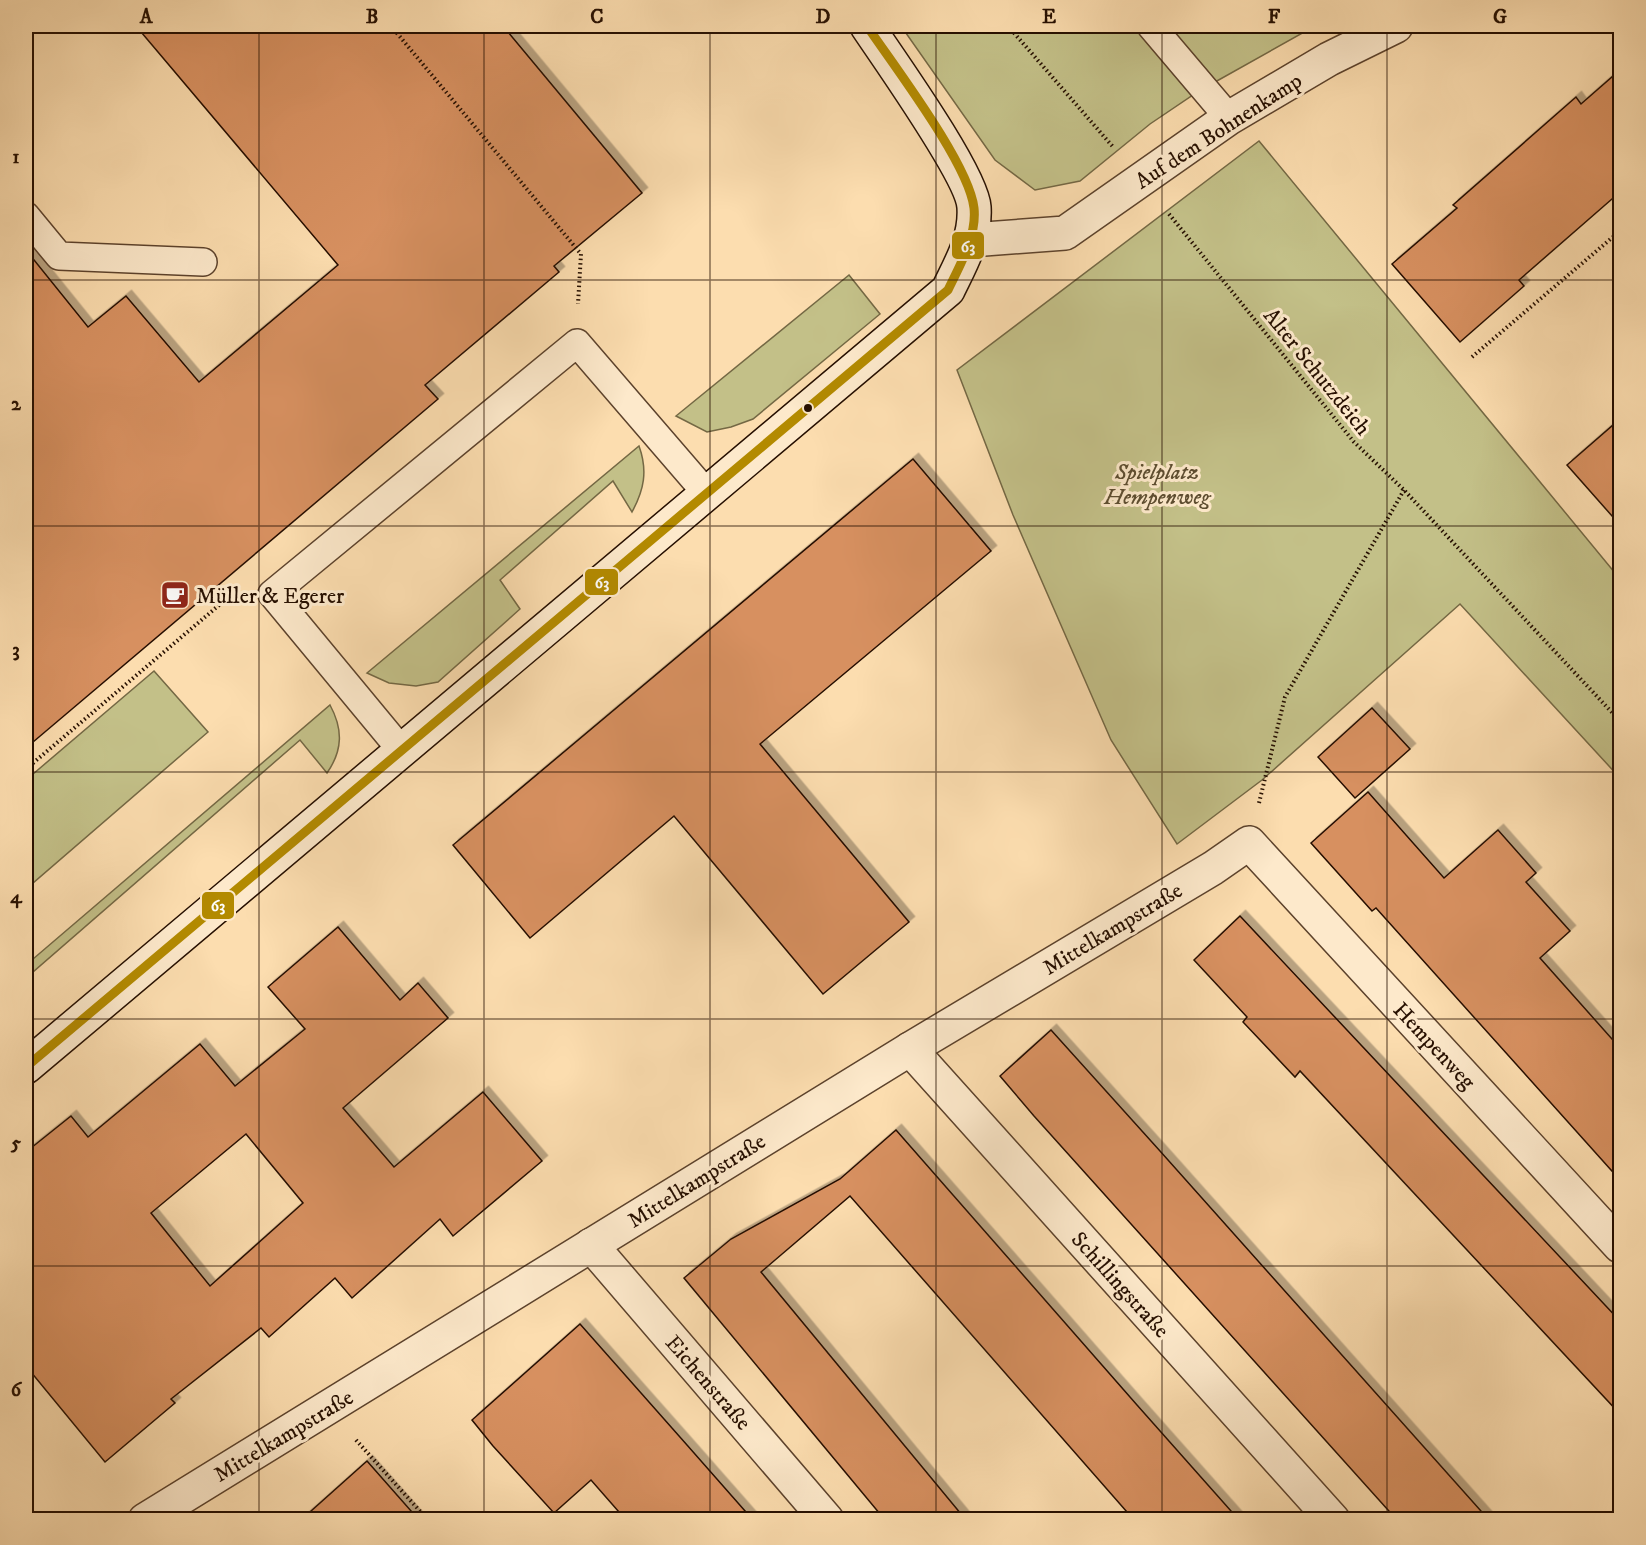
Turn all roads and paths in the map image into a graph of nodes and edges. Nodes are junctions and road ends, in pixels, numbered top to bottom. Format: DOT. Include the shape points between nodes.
graph roads {
  1 [pos="391,26"];
  2 [pos="867,26"];
  3 [pos="1008,26"];
  4 [pos="1150,26"];
  5 [pos="1396,26"];
  6 [pos="1229,118"];
  7 [pos="1141,180"];
  8 [pos="26,216"];
  9 [pos="1620,231"];
  10 [pos="971,240"];
  11 [pos="203,262"];
  12 [pos="577,343"];
  13 [pos="1472,357"];
  14 [pos="1404,490"];
  15 [pos="708,495"];
  16 [pos="272,594"];
  17 [pos="1620,721"];
  18 [pos="402,751"];
  19 [pos="26,769"];
  20 [pos="1250,843"];
  21 [pos="910,1049"];
  22 [pos="26,1067"];
  23 [pos="591,1245"];
  24 [pos="1620,1246"];
  25 [pos="328,1408"];
  26 [pos="145,1520"];
  27 [pos="429,1520"];
  28 [pos="827,1520"];
  29 [pos="1333,1520"];
  1 -- 12 [label="path" via="581,254"];
  2 -- 10 [label="street" via="957,166 974,206"];
  3 -- 7 [label="path, Alter Schutzdeich"];
  4 -- 6 [label="lane"];
  5 -- 6 [label="street, Auf dem Bohnenkamp"];
  6 -- 7 [label="street, Auf dem Bohnenkamp"];
  7 -- 10 [label="street, Auf dem Bohnenkamp" via="1065,233"];
  7 -- 14 [label="path, Alter Schutzdeich" via="1354,441"];
  8 -- 11 [label="lane" via="59,256"];
  9 -- 13 [label="path"];
  10 -- 15 [label="street" via="948,290"];
  12 -- 15 [label="lane"];
  12 -- 16 [label="lane"];
  14 -- 17 [label="path, Alter Schutzdeich"];
  14 -- 20 [label="path" via="1285,697"];
  15 -- 18 [label="street"];
  16 -- 18 [label="lane"];
  16 -- 19 [label="path" via="240,588"];
  18 -- 22 [label="street"];
  20 -- 21 [label="street, Mittelkampstraße"];
  20 -- 24 [label="street, Hempenweg"];
  21 -- 23 [label="street, Mittelkampstraße"];
  21 -- 29 [label="street, Schillingstraße"];
  23 -- 25 [label="street, Mittelkampstraße"];
  23 -- 28 [label="street, Eichenstraße"];
  25 -- 26 [label="street, Mittelkampstraße"];
  25 -- 27 [label="path"];
}
